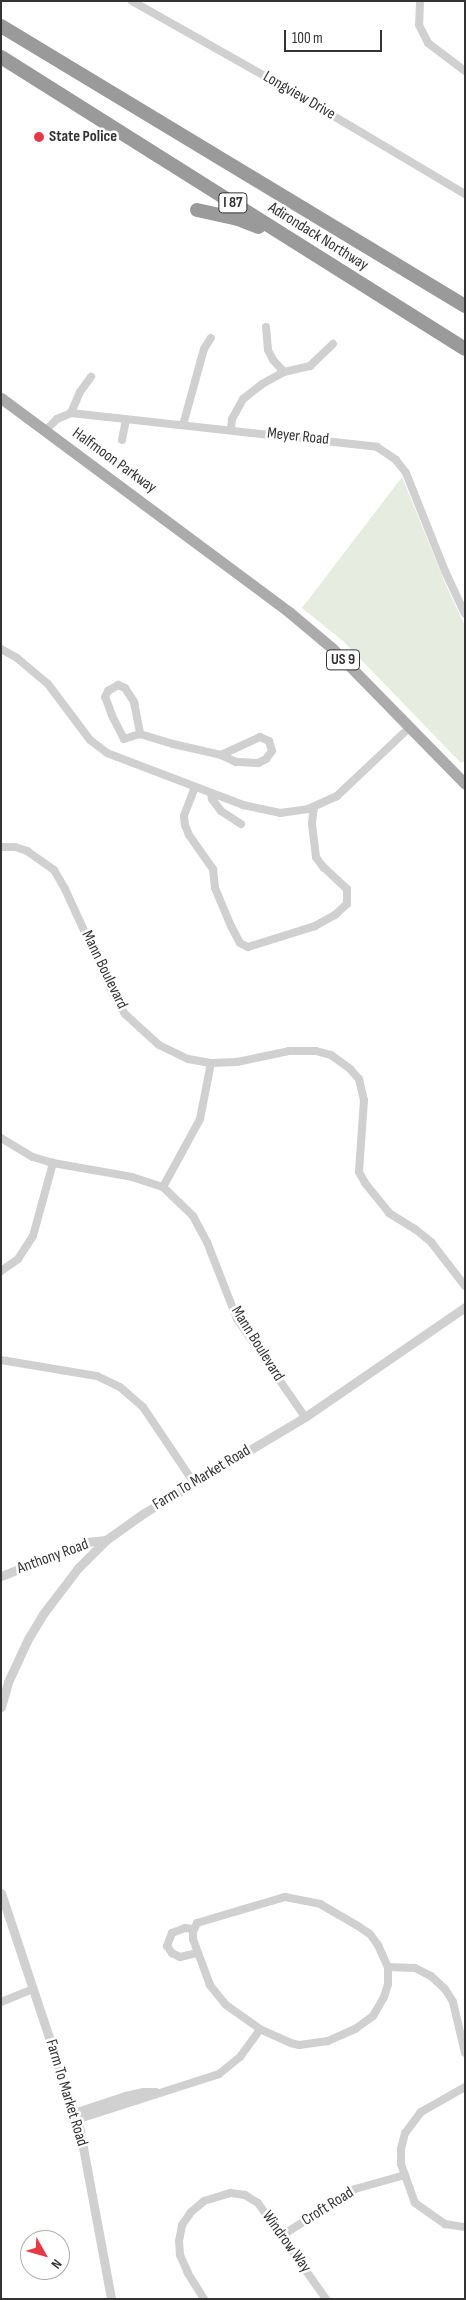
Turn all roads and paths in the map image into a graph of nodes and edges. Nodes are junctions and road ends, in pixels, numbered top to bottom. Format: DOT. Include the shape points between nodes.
graph roads {
  1 [pos="420,1"];
  2 [pos="138,3"];
  3 [pos="1,26"];
  4 [pos="1,57"];
  5 [pos="465,71"];
  6 [pos="465,194"];
  7 [pos="197,210"];
  8 [pos="328,264"];
  9 [pos="465,306"];
  10 [pos="266,327"];
  11 [pos="211,338"];
  12 [pos="333,344"];
  13 [pos="465,349"];
  14 [pos="284,372"];
  15 [pos="91,376"];
  16 [pos="1,398"];
  17 [pos="71,413"];
  18 [pos="126,419"];
  19 [pos="183,425"];
  20 [pos="231,429"];
  21 [pos="45,431"];
  22 [pos="122,440"];
  23 [pos="462,603"];
  24 [pos="465,614"];
  25 [pos="1,649"];
  26 [pos="410,727"];
  27 [pos="140,734"];
  28 [pos="221,755"];
  29 [pos="465,784"];
  30 [pos="196,787"];
  31 [pos="212,793"];
  32 [pos="314,808"];
  33 [pos="241,824"];
  34 [pos="1,847"];
  35 [pos="211,1063"];
  36 [pos="1,1138"];
  37 [pos="53,1163"];
  38 [pos="163,1187"];
  39 [pos="1,1271"];
  40 [pos="465,1286"];
  41 [pos="465,1307"];
  42 [pos="1,1360"];
  43 [pos="304,1417"];
  44 [pos="194,1483"];
  45 [pos="106,1540"];
  46 [pos="1,1576"];
  47 [pos="1,1707"];
  48 [pos="1,1893"];
  49 [pos="193,1929"];
  50 [pos="198,1953"];
  51 [pos="388,1968"];
  52 [pos="34,1989"];
  53 [pos="1,2002"];
  54 [pos="260,2029"];
  55 [pos="465,2053"];
  56 [pos="465,2087"];
  57 [pos="75,2117"];
  58 [pos="404,2175"];
  59 [pos="465,2227"];
  60 [pos="281,2236"];
  61 [pos="203,2298"];
  62 [pos="110,2299"];
  63 [pos="326,2299"];
  1 -- 5 [label="street" via="419,25 428,44"];
  2 -- 6 [label="street, Longview Drive"];
  3 -- 9 [label="highway, Adirondack Northway / I 87"];
  4 -- 8 [label="highway, Adirondack Northway / I 87"];
  7 -- 8 [label="highway" via="252,224"];
  8 -- 13 [label="highway, Adirondack Northway / I 87"];
  10 -- 14 [label="street" via="268,350"];
  11 -- 19 [label="street" via="200,360"];
  12 -- 14 [label="street" via="310,366"];
  14 -- 20 [label="street" via="243,399 232,419"];
  15 -- 17 [label="street"];
  16 -- 21 [label="main road, Halfmoon Parkway / US 9"];
  17 -- 18 [label="street, Meyer Road"];
  17 -- 21 [label="street" via="58,418"];
  18 -- 19 [label="street, Meyer Road"];
  18 -- 22 [label="street"];
  19 -- 20 [label="street, Meyer Road"];
  20 -- 23 [label="street, Meyer Road" via="368,445 391,456 406,473 445,571"];
  21 -- 26 [label="main road, Halfmoon Parkway / US 9" via="290,612"];
  23 -- 24 [label="street, Meyer Road"];
  25 -- 30 [label="street" via="48,684 98,748"];
  26 -- 29 [label="main road, US 9"];
  26 -- 32 [label="street" via="337,796"];
  27 -- 27 [label="street" via="130,695 125,688 113,687 105,697 124,739"];
  27 -- 28 [label="street"];
  28 -- 28 [label="street" via="236,762 258,763 272,751 269,741 260,737"];
  30 -- 31 [label="street"];
  30 -- 32 [label="street" via="184,816 185,825 213,869 215,888 240,944 245,947 315,926 347,904 348,888 316,857 312,823"];
  31 -- 32 [label="street" via="243,805 280,813"];
  31 -- 33 [label="street" via="215,805"];
  34 -- 35 [label="street, Mann Boulevard" via="27,851 54,870 114,996 136,1025 174,1054"];
  35 -- 38 [label="street" via="200,1119"];
  35 -- 40 [label="street, Mann Boulevard" via="237,1062 305,1050 330,1055 350,1069 358,1079 364,1100 359,1172 389,1213 431,1242"];
  36 -- 37 [label="street, Mann Boulevard" via="33,1157"];
  37 -- 38 [label="street, Mann Boulevard" via="132,1176"];
  37 -- 39 [label="street" via="34,1236 18,1259"];
  38 -- 43 [label="street, Mann Boulevard" via="193,1216 207,1242 237,1318"];
  41 -- 43 [label="street, Farm To Market Road"];
  42 -- 44 [label="street" via="97,1376 120,1387 143,1407"];
  43 -- 44 [label="street, Farm To Market Road"];
  44 -- 45 [label="street, Farm To Market Road"];
  45 -- 46 [label="street, Anthony Road" via="87,1542"];
  45 -- 47 [label="street, Farm To Market Road" via="78,1568 43,1614 8,1682"];
  48 -- 52 [label="street, Farm To Market Road"];
  49 -- 50 [label="street"];
  49 -- 50 [label="street" via="172,1933 167,1946 172,1954 180,1957"];
  49 -- 51 [label="street" via="197,1923 273,1899 295,1897 336,1912 370,1934"];
  50 -- 54 [label="street" via="210,1985 218,1996"];
  51 -- 54 [label="street" via="388,1984 382,2002 374,2016 355,2029 328,2041 299,2045"];
  51 -- 55 [label="street" via="415,1968 431,1976 445,1989 453,2002"];
  52 -- 53 [label="street"];
  52 -- 57 [label="street, Farm To Market Road"];
  54 -- 57 [label="street" via="240,2057 219,2074"];
  56 -- 58 [label="street" via="420,2112 412,2121 401,2149"];
  57 -- 62 [label="street, Farm To Market Road"];
  58 -- 59 [label="street" via="415,2203 445,2224"];
  58 -- 60 [label="street, Croft Road" via="355,2189"];
  60 -- 61 [label="street, Windrow Way" via="258,2203 245,2195 231,2193 204,2201 182,2225 179,2241 180,2255"];
  60 -- 63 [label="street, Windrow Way"];
}
